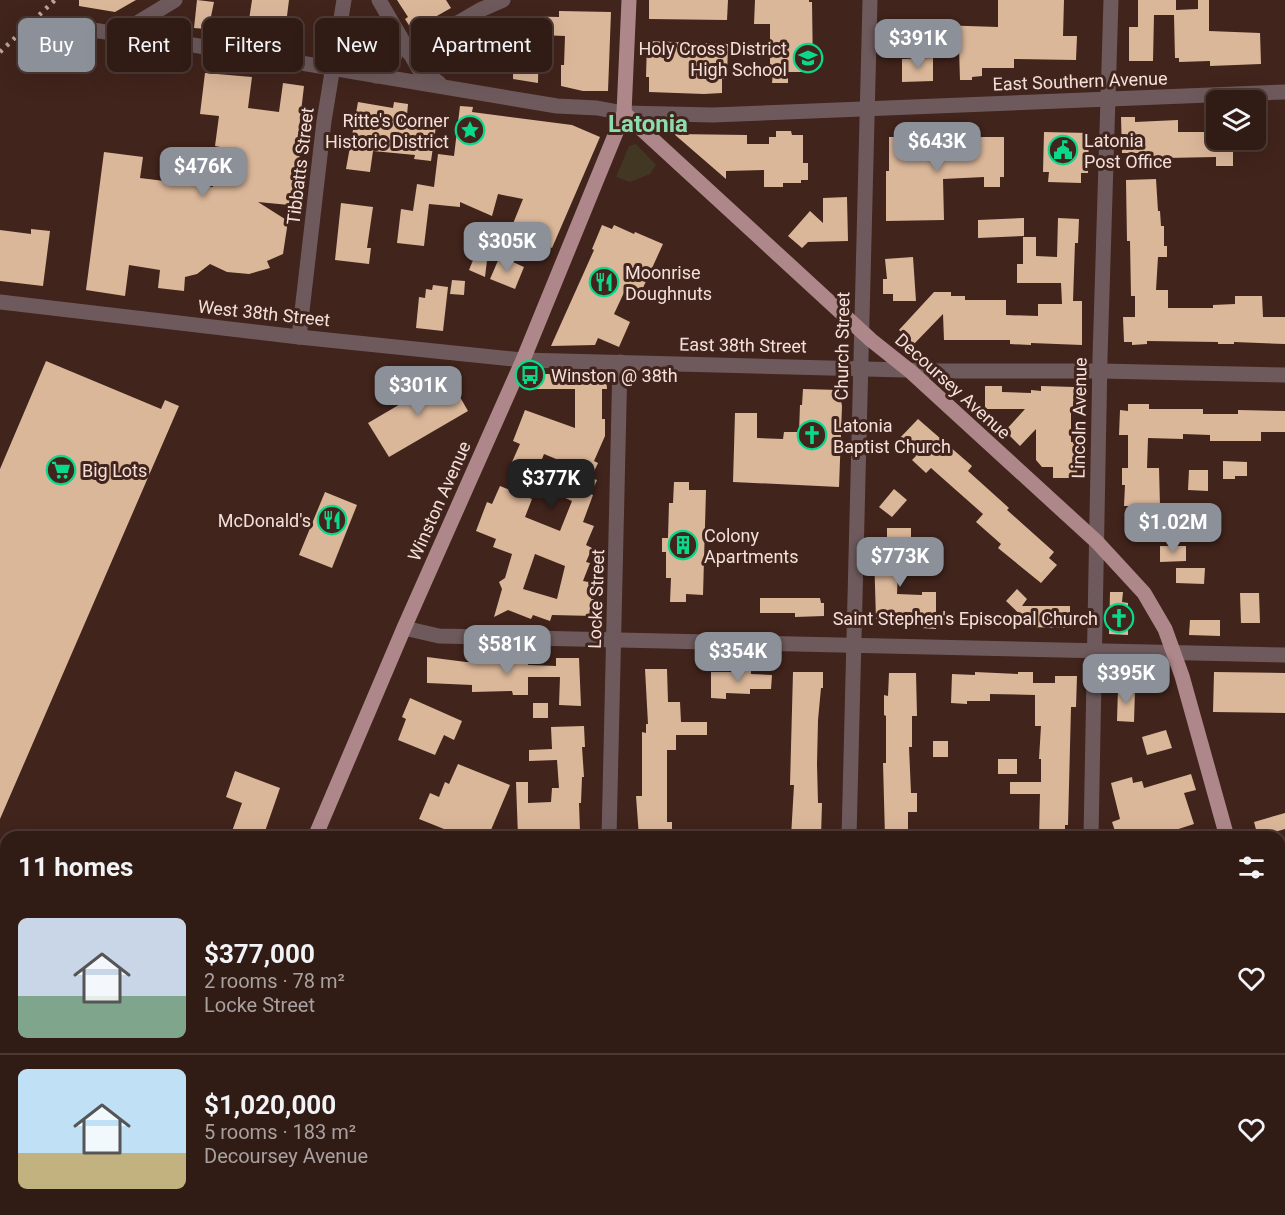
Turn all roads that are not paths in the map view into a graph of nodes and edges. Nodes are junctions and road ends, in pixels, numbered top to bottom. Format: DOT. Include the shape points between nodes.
graph roads {
  1 [pos="175,0"];
  2 [pos="371,0"];
  3 [pos="502,0"];
  4 [pos="629,0"];
  5 [pos="870,0"];
  6 [pos="1111,0"];
  7 [pos="345,1"];
  8 [pos="382,5"];
  9 [pos="145,18"];
  10 [pos="342,18"];
  11 [pos="400,36"];
  12 [pos="191,45"];
  13 [pos="408,52"];
  14 [pos="315,67"];
  15 [pos="333,72"];
  16 [pos="347,72"];
  17 [pos="376,76"];
  18 [pos="444,86"];
  19 [pos="1285,92"];
  20 [pos="1107,100"];
  21 [pos="868,108"];
  22 [pos="624,113"];
  23 [pos="0,302"];
  24 [pos="862,330"];
  25 [pos="299,337"];
  26 [pos="523,360"];
  27 [pos="620,362"];
  28 [pos="861,368"];
  29 [pos="910,371"];
  30 [pos="1100,372"];
  31 [pos="1285,375"];
  32 [pos="1096,542"];
  33 [pos="404,628"];
  34 [pos="614,640"];
  35 [pos="854,646"];
  36 [pos="1094,651"];
  37 [pos="1174,652"];
  38 [pos="1285,655"];
  39 [pos="318,831"];
  40 [pos="609,831"];
  41 [pos="849,831"];
  42 [pos="1090,831"];
  43 [pos="1225,831"];
  1 -- 9 [label="street"];
  2 -- 8 [label="street"];
  3 -- 13 [label="street"];
  4 -- 22 [label="main road"];
  5 -- 21 [label="street, Church Street"];
  6 -- 20 [label="street, Lincoln Avenue"];
  7 -- 10 [label="street, Tibbatts Street"];
  8 -- 11 [label="street"];
  11 -- 13 [label="street"];
  11 -- 17 [label="street" via="390,66"];
  12 -- 14 [label="street, East Southern Avenue"];
  13 -- 18 [label="street" via="419,69"];
  15 -- 25 [label="street, Tibbatts Street"];
  16 -- 17 [label="street, East Southern Avenue"];
  17 -- 18 [label="street, East Southern Avenue"];
  18 -- 22 [label="street, East Southern Avenue"];
  19 -- 20 [label="street, East Southern Avenue"];
  20 -- 21 [label="street, East Southern Avenue"];
  20 -- 30 [label="street, Lincoln Avenue"];
  21 -- 22 [label="street, East Southern Avenue" via="713,115"];
  21 -- 24 [label="street, Church Street"];
  22 -- 24 [label="main road, Decoursey Avenue"];
  22 -- 26 [label="main road, Winston Avenue"];
  23 -- 25 [label="street, West 38th Street"];
  24 -- 28 [label="street, Church Street"];
  24 -- 29 [label="main road, Decoursey Avenue"];
  25 -- 26 [label="street, West 38th Street"];
  26 -- 27 [label="street, East 38th Street"];
  26 -- 33 [label="main road, Winston Avenue"];
  27 -- 28 [label="street, East 38th Street"];
  27 -- 34 [label="street, Locke Street"];
  28 -- 29 [label="street, East 38th Street"];
  28 -- 35 [label="street, Church Street"];
  29 -- 30 [label="street, East 38th Street"];
  29 -- 32 [label="main road, Decoursey Avenue"];
  30 -- 31 [label="street, East 38th Street"];
  30 -- 32 [label="street, Lincoln Avenue"];
  32 -- 36 [label="street, Lincoln Avenue"];
  32 -- 37 [label="main road, Decoursey Avenue" via="1144,593"];
  33 -- 34 [label="street" via="439,636"];
  33 -- 39 [label="main road, Winston Avenue"];
  34 -- 35 [label="street"];
  34 -- 40 [label="street, Locke Street"];
  35 -- 36 [label="street"];
  35 -- 41 [label="street, Church Street"];
  36 -- 37 [label="street"];
  36 -- 42 [label="street, Lincoln Avenue"];
  37 -- 38 [label="street"];
  37 -- 43 [label="main road, Decoursey Avenue"];
}
